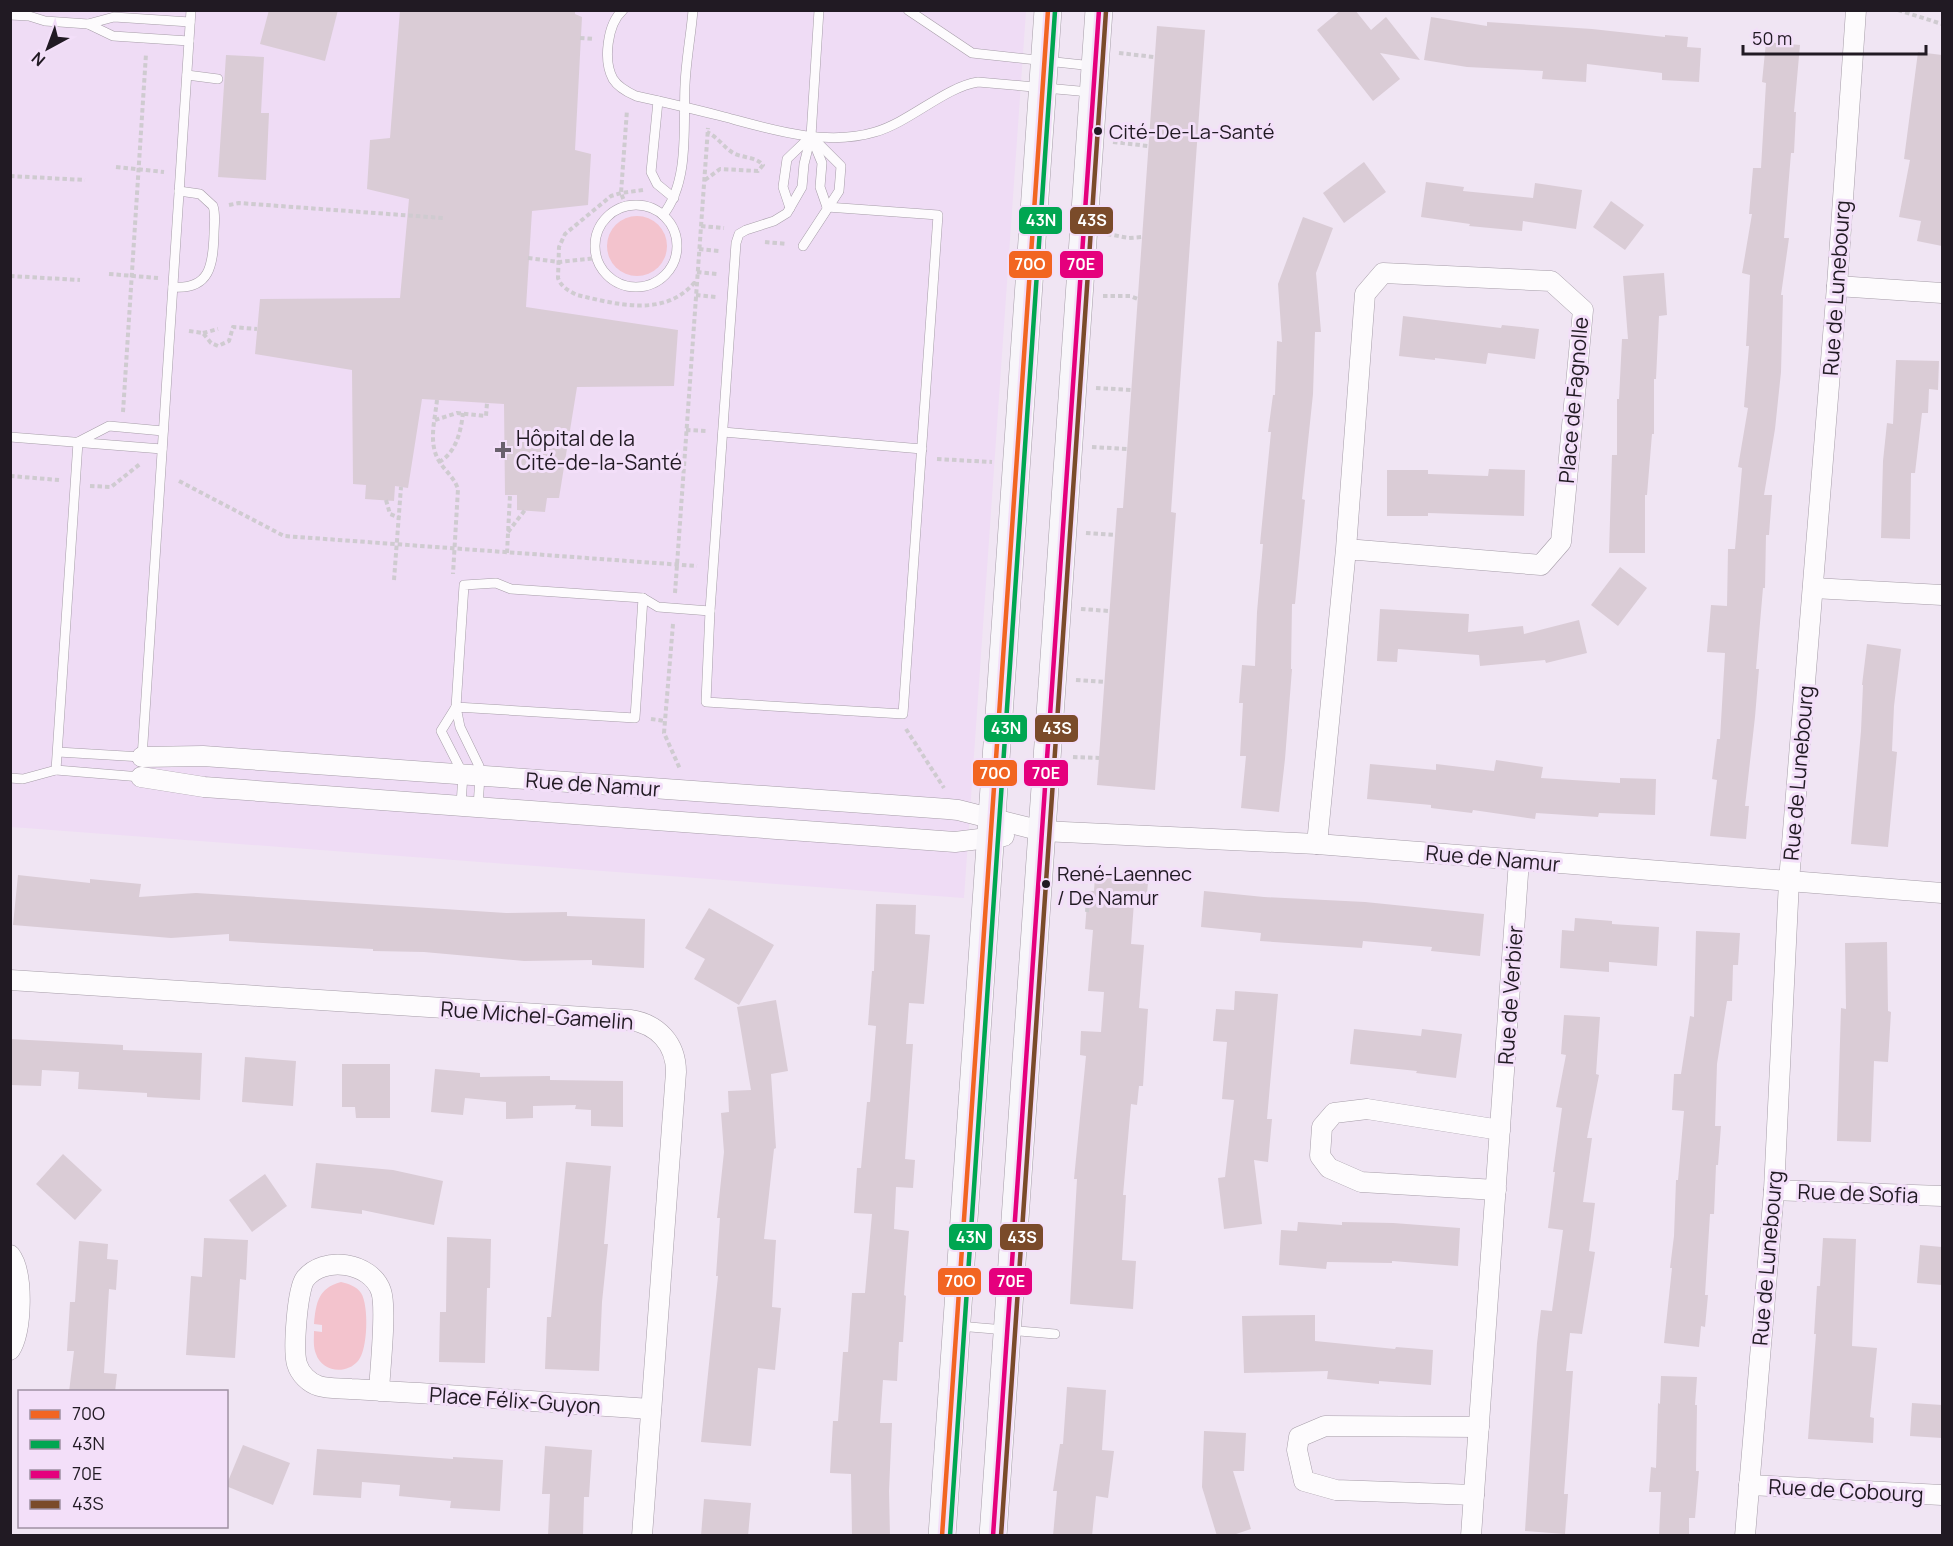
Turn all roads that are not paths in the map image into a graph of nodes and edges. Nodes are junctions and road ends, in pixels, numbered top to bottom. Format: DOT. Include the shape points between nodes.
graph roads {
  1 [pos="191,10"];
  2 [pos="623,10"];
  3 [pos="693,10"];
  4 [pos="819,10"];
  5 [pos="909,10"];
  6 [pos="1048,10"];
  7 [pos="1099,10"];
  8 [pos="1856,10"];
  9 [pos="10,15"];
  10 [pos="190,22"];
  11 [pos="88,24"];
  12 [pos="189,41"];
  13 [pos="1045,61"];
  14 [pos="1102,71"];
  15 [pos="187,75"];
  16 [pos="219,79"];
  17 [pos="1043,88"];
  18 [pos="658,101"];
  19 [pos="685,107"];
  20 [pos="811,136"];
  21 [pos="179,191"];
  22 [pos="674,198"];
  23 [pos="827,207"];
  24 [pos="790,208"];
  25 [pos="663,214"];
  26 [pos="803,246"];
  27 [pos="1837,285"];
  28 [pos="173,287"];
  29 [pos="1942,293"];
  30 [pos="163,431"];
  31 [pos="723,432"];
  32 [pos="10,437"];
  33 [pos="78,442"];
  34 [pos="162,449"];
  35 [pos="922,449"];
  36 [pos="1347,549"];
  37 [pos="1813,588"];
  38 [pos="1942,595"];
  39 [pos="643,598"];
  40 [pos="710,611"];
  41 [pos="456,706"];
  42 [pos="58,752"];
  43 [pos="142,767"];
  44 [pos="56,770"];
  45 [pos="471,775"];
  46 [pos="10,778"];
  47 [pos="469,806"];
  48 [pos="991,828"];
  49 [pos="1042,831"];
  50 [pos="1317,844"];
  51 [pos="1519,860"];
  52 [pos="1789,881"];
  53 [pos="1942,893"];
  54 [pos="10,980"];
  55 [pos="1500,1130"];
  56 [pos="1496,1190"];
  57 [pos="1774,1190"];
  58 [pos="1942,1196"];
  59 [pos="10,1255"];
  60 [pos="956,1326"];
  61 [pos="1007,1331"];
  62 [pos="1054,1334"];
  63 [pos="10,1350"];
  64 [pos="379,1391"];
  65 [pos="651,1409"];
  66 [pos="1479,1427"];
  67 [pos="1749,1485"];
  68 [pos="1942,1495"];
  69 [pos="1474,1496"];
  70 [pos="642,1536"];
  71 [pos="942,1536"];
  72 [pos="993,1536"];
  73 [pos="1471,1536"];
  74 [pos="1745,1536"];
  1 -- 10 [label="lane"];
  2 -- 18 [label="lane" via="613,25 610,72 629,93"];
  3 -- 19 [label="lane"];
  4 -- 20 [label="lane"];
  5 -- 13 [label="lane" via="972,53"];
  6 -- 13 [label="street"];
  7 -- 14 [label="street"];
  8 -- 27 [label="street, Rue de Lunebourg"];
  9 -- 11 [label="lane"];
  10 -- 11 [label="lane" via="114,17"];
  10 -- 12 [label="lane"];
  11 -- 12 [label="lane" via="113,36"];
  12 -- 15 [label="lane"];
  13 -- 14 [label="lane"];
  13 -- 17 [label="street"];
  14 -- 17 [label="lane"];
  14 -- 49 [label="street"];
  15 -- 16 [label="lane"];
  15 -- 21 [label="lane"];
  17 -- 20 [label="lane" via="972,83 876,132 846,138"];
  17 -- 48 [label="street"];
  18 -- 19 [label="lane"];
  18 -- 22 [label="lane" via="651,172 657,184"];
  19 -- 20 [label="lane"];
  19 -- 22 [label="lane"];
  20 -- 23 [label="lane" via="822,163 820,187"];
  20 -- 23 [label="lane" via="841,166 839,191"];
  20 -- 24 [label="lane" via="802,187"];
  20 -- 24 [label="lane" via="787,159 783,187"];
  21 -- 28 [label="lane"];
  21 -- 28 [label="lane" via="205,196 213,206 214,241 211,266 204,277 192,287"];
  22 -- 25 [label="lane"];
  23 -- 26 [label="lane"];
  23 -- 35 [label="lane" via="938,215"];
  24 -- 31 [label="lane" via="782,217 739,234 736,243"];
  25 -- 25 [label="lane" via="645,206 626,206 610,214 595,240 597,258 606,274 621,285 639,288 657,282 670,270 677,253 676,234"];
  27 -- 29 [label="street"];
  27 -- 37 [label="street, Rue de Lunebourg"];
  28 -- 30 [label="lane"];
  30 -- 33 [label="lane" via="109,426"];
  30 -- 34 [label="lane"];
  31 -- 35 [label="lane"];
  31 -- 40 [label="lane"];
  32 -- 33 [label="lane"];
  33 -- 34 [label="lane"];
  33 -- 42 [label="lane"];
  34 -- 43 [label="lane"];
  35 -- 40 [label="lane" via="903,714 706,702"];
  36 -- 36 [label="street, Place de Fagnolle" via="1365,294 1383,273 1551,281 1583,310 1561,542 1541,565"];
  36 -- 50 [label="street, Place de Fagnolle"];
  37 -- 38 [label="street"];
  37 -- 52 [label="street, Rue de Lunebourg"];
  39 -- 40 [label="lane" via="658,608"];
  39 -- 41 [label="lane" via="635,718"];
  39 -- 41 [label="lane" via="511,589 496,583 464,585"];
  41 -- 45 [label="lane" via="460,727 476,758"];
  41 -- 45 [label="lane" via="441,731"];
  42 -- 43 [label="lane"];
  42 -- 44 [label="lane"];
  43 -- 44 [label="lane"];
  43 -- 45 [label="street, Rue de Namur" via="203,756"];
  43 -- 47 [label="street, Rue de Namur" via="204,787"];
  44 -- 46 [label="lane" via="24,779"];
  45 -- 47 [label="lane"];
  45 -- 47 [label="lane"];
  45 -- 48 [label="street, Rue de Namur" via="948,809"];
  47 -- 48 [label="street, Rue de Namur" via="955,842"];
  48 -- 49 [label="street, Rue de Namur"];
  48 -- 60 [label="street"];
  49 -- 50 [label="street, Rue de Namur"];
  49 -- 61 [label="street"];
  50 -- 51 [label="street, Rue de Namur"];
  51 -- 52 [label="street, Rue de Namur"];
  51 -- 55 [label="street, Rue de Verbier"];
  52 -- 53 [label="street, Rue de Namur"];
  52 -- 57 [label="street, Rue de Lunebourg"];
  54 -- 65 [label="street, Rue Michel-Gamelin" via="630,1020 654,1028 671,1047 676,1064"];
  55 -- 56 [label="street, Rue de Verbier"];
  55 -- 56 [label="street" via="1367,1109 1334,1113 1322,1127 1320,1156 1329,1168 1361,1182"];
  56 -- 66 [label="street, Rue de Verbier"];
  57 -- 58 [label="street, Rue de Sofia"];
  57 -- 67 [label="street, Rue de Lunebourg"];
  59 -- 63 [label="street" via="17,1266 19,1282 17,1328"];
  60 -- 61 [label="lane"];
  60 -- 71 [label="street"];
  61 -- 62 [label="lane"];
  61 -- 72 [label="street"];
  64 -- 64 [label="street, Place Félix-Guyon" via="381,1290 362,1269 320,1268 305,1279 300,1290 297,1366 308,1381 319,1386"];
  64 -- 65 [label="street, Place Félix-Guyon"];
  65 -- 70 [label="street, Rue Michel-Gamelin"];
  66 -- 69 [label="street, Rue de Verbier"];
  66 -- 69 [label="street" via="1325,1426 1299,1437 1297,1450 1304,1481 1336,1490"];
  67 -- 68 [label="street, Rue de Cobourg"];
  67 -- 74 [label="street, Rue de Lunebourg"];
  69 -- 73 [label="street, Rue de Verbier"];
}
